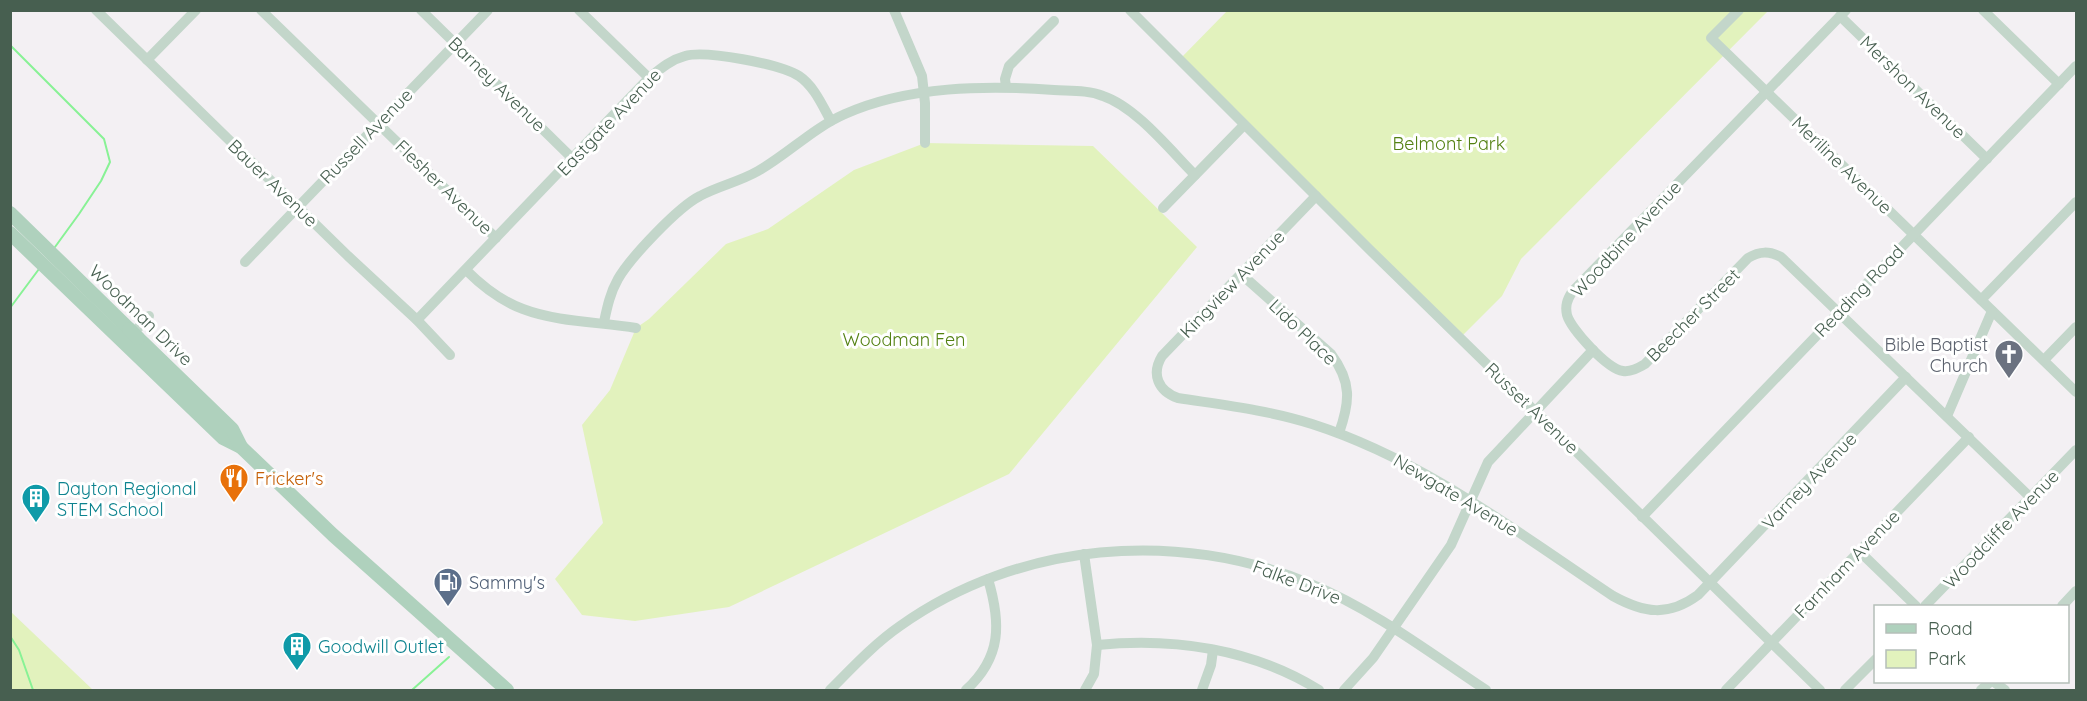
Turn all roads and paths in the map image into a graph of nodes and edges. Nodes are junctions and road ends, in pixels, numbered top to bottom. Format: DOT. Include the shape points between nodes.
graph roads {
  1 [pos="96,10"];
  2 [pos="196,10"];
  3 [pos="261,10"];
  4 [pos="421,10"];
  5 [pos="488,10"];
  6 [pos="579,10"];
  7 [pos="894,10"];
  8 [pos="1130,10"];
  9 [pos="1738,10"];
  10 [pos="1983,10"];
  11 [pos="1843,13"];
  12 [pos="1054,21"];
  13 [pos="456,44"];
  14 [pos="147,60"];
  15 [pos="2076,66"];
  16 [pos="650,78"];
  17 [pos="2058,84"];
  18 [pos="1006,87"];
  19 [pos="924,91"];
  20 [pos="1767,92"];
  21 [pos="831,121"];
  22 [pos="379,124"];
  23 [pos="1244,125"];
  24 [pos="925,144"];
  25 [pos="573,159"];
  26 [pos="1987,159"];
  27 [pos="1195,175"];
  28 [pos="1316,196"];
  29 [pos="2076,202"];
  30 [pos="298,207"];
  31 [pos="1163,208"];
  32 [pos="10,213"];
  33 [pos="10,233"];
  34 [pos="1913,235"];
  35 [pos="496,237"];
  36 [pos="45,255"];
  37 [pos="245,262"];
  38 [pos="466,270"];
  39 [pos="1241,274"];
  40 [pos="1981,300"];
  41 [pos="1839,311"];
  42 [pos="1992,311"];
  43 [pos="149,316"];
  44 [pos="417,320"];
  45 [pos="604,322"];
  46 [pos="2076,327"];
  47 [pos="636,328"];
  48 [pos="131,337"];
  49 [pos="1593,350"];
  50 [pos="450,355"];
  51 [pos="2044,360"];
  52 [pos="1156,376"];
  53 [pos="1906,377"];
  54 [pos="2076,392"];
  55 [pos="1534,411"];
  56 [pos="1947,416"];
  57 [pos="1339,433"];
  58 [pos="1969,437"];
  59 [pos="2076,450"];
  60 [pos="2031,498"];
  61 [pos="1471,501"];
  62 [pos="1642,517"];
  63 [pos="1859,551"];
  64 [pos="1084,554"];
  65 [pos="988,579"];
  66 [pos="1710,583"];
  67 [pos="2076,591"];
  68 [pos="1915,605"];
  69 [pos="1926,605"];
  70 [pos="2063,605"];
  71 [pos="1394,629"];
  72 [pos="1771,643"];
  73 [pos="1097,645"];
  74 [pos="1214,650"];
  75 [pos="1874,660"];
  76 [pos="1480,689"];
  77 [pos="507,690"];
  78 [pos="830,690"];
  79 [pos="966,690"];
  80 [pos="1085,690"];
  81 [pos="1202,690"];
  82 [pos="1319,690"];
  83 [pos="1344,690"];
  84 [pos="1726,690"];
  85 [pos="1820,690"];
  86 [pos="1845,690"];
  1 -- 14 [label="street, Bauer Avenue"];
  2 -- 14 [label="street"];
  3 -- 22 [label="street, Flesher Avenue"];
  4 -- 13 [label="street, Barney Avenue"];
  5 -- 13 [label="street, Russell Avenue"];
  6 -- 16 [label="street"];
  7 -- 19 [label="street" via="918,64"];
  8 -- 23 [label="street, Russet Avenue"];
  9 -- 20 [label="street, Meriline Avenue" via="1711,38"];
  10 -- 17 [label="street"];
  11 -- 20 [label="street, Woodbine Avenue"];
  11 -- 26 [label="street, Mershon Avenue"];
  12 -- 18 [label="street" via="1009,66"];
  13 -- 22 [label="street, Russell Avenue"];
  13 -- 25 [label="street, Barney Avenue"];
  14 -- 30 [label="street, Bauer Avenue"];
  15 -- 17 [label="street, Reading Road"];
  16 -- 21 [label="street, Eastgate Avenue" via="675,59 691,55 778,67 807,83"];
  16 -- 25 [label="street, Eastgate Avenue"];
  17 -- 26 [label="street, Reading Road"];
  18 -- 19 [label="street"];
  18 -- 27 [label="street" via="1088,92 1113,99 1134,114"];
  19 -- 21 [label="street"];
  19 -- 24 [label="street"];
  20 -- 34 [label="street, Meriline Avenue"];
  20 -- 49 [label="street, Woodbine Avenue" via="1572,292 1566,305 1569,321"];
  21 -- 45 [label="street" via="762,169 698,197 677,212 623,270 612,290"];
  22 -- 30 [label="street, Russell Avenue"];
  22 -- 35 [label="street, Flesher Avenue"];
  23 -- 27 [label="street"];
  23 -- 28 [label="street, Russet Avenue"];
  25 -- 35 [label="street, Eastgate Avenue"];
  26 -- 34 [label="street, Reading Road"];
  27 -- 31 [label="street"];
  28 -- 39 [label="street, Kingview Avenue"];
  28 -- 55 [label="street, Russet Avenue"];
  29 -- 40 [label="street"];
  30 -- 37 [label="street, Russell Avenue"];
  30 -- 44 [label="street, Bauer Avenue"];
  32 -- 36 [label="main road, Woodman Drive"];
  33 -- 36 [label="main road, Woodman Drive"];
  34 -- 40 [label="street, Meriline Avenue"];
  34 -- 41 [label="street, Reading Road"];
  35 -- 38 [label="street, Eastgate Avenue"];
  36 -- 48 [label="main road, Woodman Drive"];
  36 -- 48 [label="main road, Woodman Drive" via="82,303"];
  38 -- 44 [label="street, Eastgate Avenue"];
  38 -- 45 [label="street" via="490,291 522,309 552,317"];
  39 -- 52 [label="street, Kingview Avenue" via="1162,356"];
  39 -- 57 [label="street, Lido Place" via="1338,363 1346,381 1348,402"];
  40 -- 42 [label="street, Meriline Avenue"];
  41 -- 49 [label="street, Beecher Street" via="1781,257 1761,253 1748,258 1639,368 1616,369"];
  41 -- 53 [label="street"];
  41 -- 62 [label="street, Reading Road"];
  42 -- 51 [label="street, Meriline Avenue"];
  42 -- 56 [label="street"];
  43 -- 48 [label="street"];
  44 -- 50 [label="street, Bauer Avenue"];
  45 -- 47 [label="street"];
  46 -- 51 [label="street"];
  48 -- 77 [label="main road, Woodman Drive" via="207,413 232,429 241,447 333,535"];
  49 -- 55 [label="street"];
  51 -- 54 [label="street, Meriline Avenue"];
  52 -- 57 [label="street, Newgate Avenue" via="1165,392 1178,398 1282,415"];
  53 -- 56 [label="street"];
  53 -- 66 [label="street, Varney Avenue"];
  55 -- 61 [label="street" via="1488,462"];
  55 -- 62 [label="street, Russet Avenue"];
  56 -- 58 [label="street"];
  57 -- 61 [label="street, Newgate Avenue" via="1414,466"];
  58 -- 60 [label="street"];
  58 -- 63 [label="street, Farnham Avenue"];
  59 -- 60 [label="street, Woodcliffe Avenue"];
  60 -- 69 [label="street, Woodcliffe Avenue"];
  61 -- 66 [label="street, Newgate Avenue" via="1613,596 1639,608 1660,610 1680,606"];
  61 -- 71 [label="street" via="1451,545"];
  62 -- 66 [label="street, Russet Avenue"];
  63 -- 68 [label="street"];
  63 -- 72 [label="street, Farnham Avenue"];
  64 -- 65 [label="street, Falke Drive" via="1041,562"];
  64 -- 71 [label="street, Falke Drive" via="1171,550 1224,557 1279,572 1333,593"];
  64 -- 73 [label="street"];
  65 -- 78 [label="street, Falke Drive" via="941,600 897,627"];
  65 -- 79 [label="street" via="997,615 996,639 982,674"];
  66 -- 72 [label="street, Russet Avenue"];
  67 -- 70 [label="street"];
  71 -- 76 [label="street, Falke Drive"];
  71 -- 83 [label="street"];
  72 -- 84 [label="street, Farnham Avenue"];
  72 -- 85 [label="street, Russet Avenue"];
  73 -- 74 [label="street" via="1171,643"];
  73 -- 80 [label="street" via="1094,674"];
  74 -- 81 [label="street"];
  74 -- 82 [label="street" via="1258,661"];
  75 -- 86 [label="street"];
}
